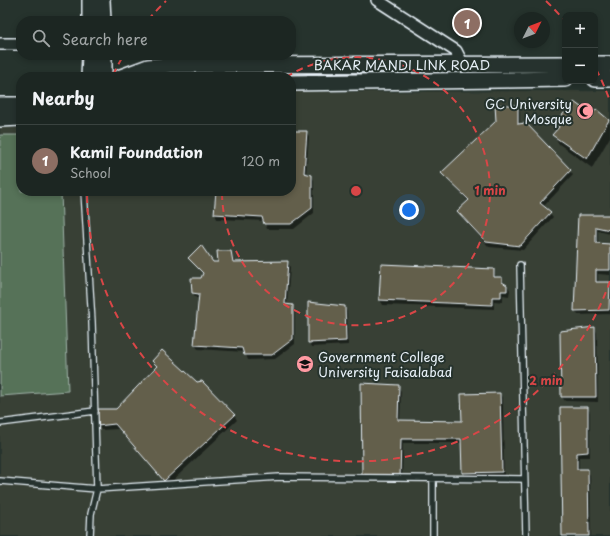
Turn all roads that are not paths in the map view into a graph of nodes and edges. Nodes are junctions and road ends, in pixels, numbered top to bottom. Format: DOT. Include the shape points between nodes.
graph roads {
  1 [pos="90,0"];
  2 [pos="102,0"];
  3 [pos="377,0"];
  4 [pos="90,16"];
  5 [pos="103,16"];
  6 [pos="0,44"];
  7 [pos="16,44"];
  8 [pos="90,60"];
  9 [pos="104,60"];
  10 [pos="562,64"];
  11 [pos="598,64"];
  12 [pos="610,64"];
  13 [pos="462,65"];
  14 [pos="89,72"];
  15 [pos="104,72"];
  16 [pos="134,72"];
  17 [pos="562,79"];
  18 [pos="598,79"];
  19 [pos="610,79"];
  20 [pos="296,83"];
  21 [pos="0,105"];
  22 [pos="16,105"];
  23 [pos="16,118"];
  24 [pos="0,119"];
  25 [pos="84,196"];
  26 [pos="520,265"];
  27 [pos="95,411"];
  28 [pos="0,423"];
  29 [pos="433,478"];
  30 [pos="524,479"];
  31 [pos="0,480"];
  32 [pos="97,489"];
  33 [pos="90,536"];
  34 [pos="433,536"];
  35 [pos="526,536"];
  1 -- 4 [label="main road"];
  2 -- 5 [label="main road"];
  3 -- 13 [label="street" via="456,51"];
  6 -- 7 [label="street"];
  8 -- 14 [label="main road"];
  9 -- 15 [label="main road"];
  10 -- 13 [label="main road, BAKAR MANDI LINK ROAD"];
  11 -- 12 [label="main road"];
  13 -- 16 [label="main road, BAKAR MANDI LINK ROAD" via="170,65 148,67"];
  17 -- 20 [label="main road, BAKAR MANDI LINK ROAD"];
  18 -- 19 [label="main road"];
  21 -- 22 [label="main road"];
  23 -- 24 [label="main road"];
  25 -- 27 [label="lane"];
  26 -- 30 [label="lane"];
  27 -- 28 [label="lane"];
  27 -- 32 [label="lane"];
  29 -- 30 [label="lane"];
  29 -- 32 [label="lane" via="280,477"];
  29 -- 34 [label="lane"];
  30 -- 35 [label="lane"];
  31 -- 32 [label="lane"];
  32 -- 33 [label="lane"];
}
